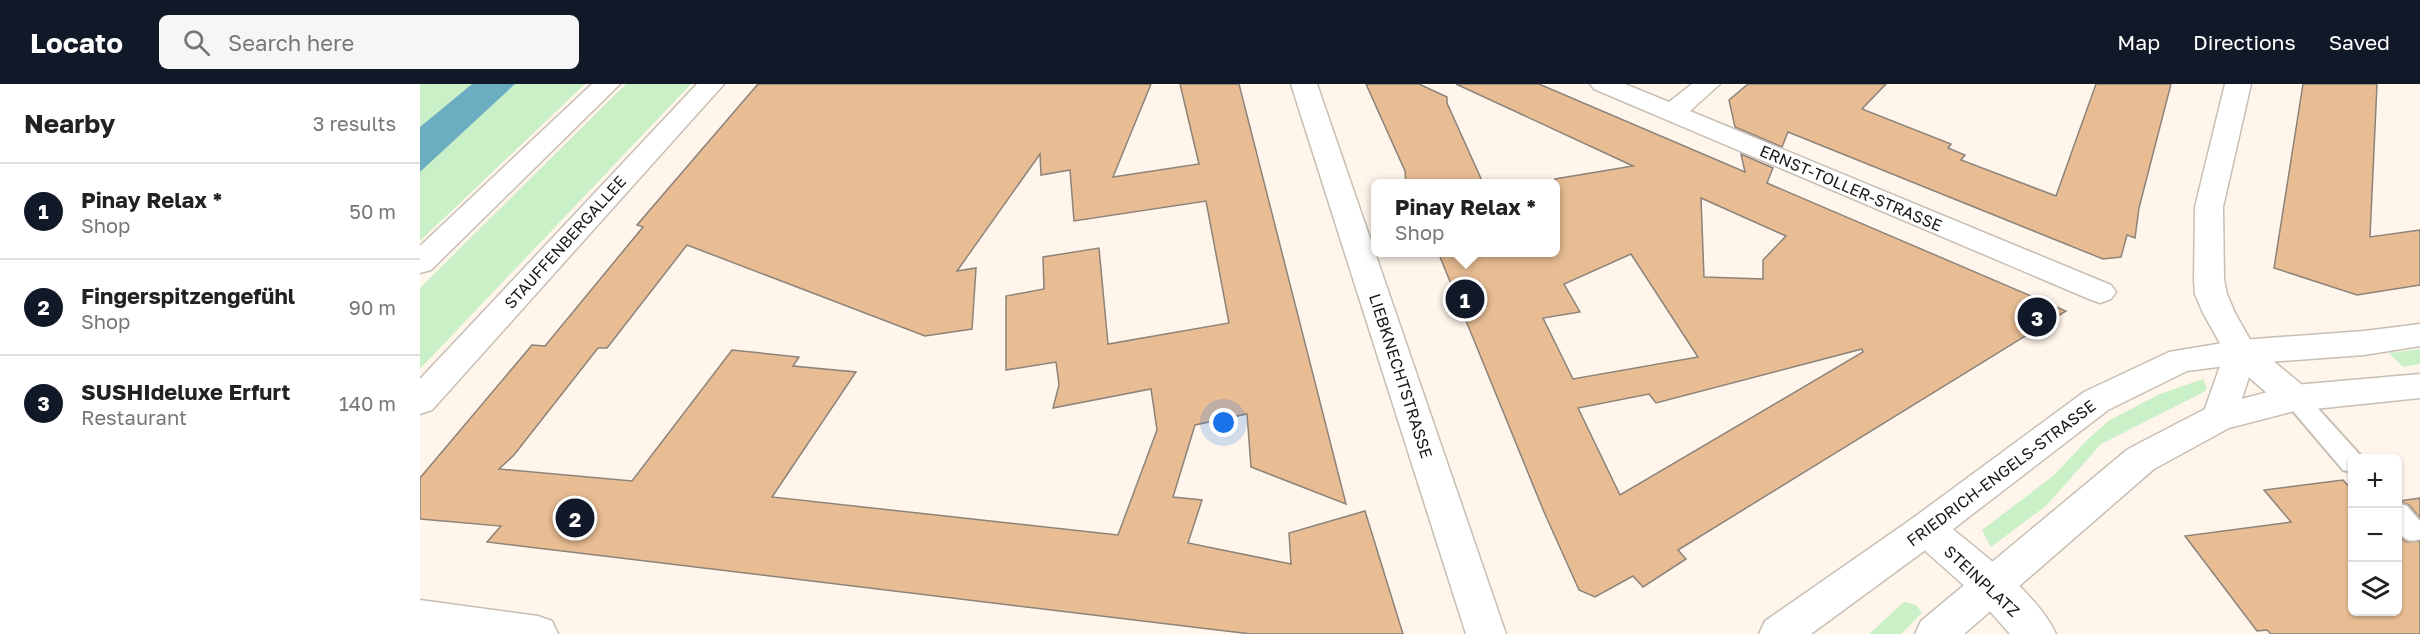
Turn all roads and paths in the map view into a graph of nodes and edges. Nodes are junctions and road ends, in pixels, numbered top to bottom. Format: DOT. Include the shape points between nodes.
graph roads {
  1 [pos="607,84"];
  2 [pos="711,84"];
  3 [pos="1304,84"];
  4 [pos="1603,84"];
  5 [pos="1707,84"];
  6 [pos="2238,84"];
  7 [pos="1672,113"];
  8 [pos="420,263"];
  9 [pos="2100,292"];
  10 [pos="2420,335"];
  11 [pos="2241,352"];
  12 [pos="2420,386"];
  13 [pos="2295,398"];
  14 [pos="420,401"];
  15 [pos="2219,417"];
  16 [pos="2348,458"];
  17 [pos="1926,529"];
  18 [pos="1993,587"];
  19 [pos="420,618"];
  20 [pos="538,634"];
  21 [pos="1486,634"];
  22 [pos="1779,634"];
  23 [pos="1935,634"];
  24 [pos="2037,634"];
  1 -- 8 [label="main road"];
  2 -- 14 [label="main road, STAUFFENBERGALLEE"];
  3 -- 21 [label="main road, LIEBKNECHTSTRASSE"];
  4 -- 7 [label="main road, ERNST-TOLLER-STRASSE"];
  5 -- 7 [label="main road"];
  6 -- 11 [label="main road" via="2210,207 2209,279 2211,294"];
  7 -- 9 [label="main road, ERNST-TOLLER-STRASSE"];
  10 -- 11 [label="main road, FRIEDRICH-ENGELS-STRASSE"];
  11 -- 13 [label="main road"];
  11 -- 15 [label="main road"];
  11 -- 17 [label="main road, FRIEDRICH-ENGELS-STRASSE" via="2181,360 2096,401"];
  12 -- 13 [label="main road"];
  13 -- 15 [label="main road"];
  13 -- 16 [label="lane"];
  15 -- 18 [label="main road" via="2141,459"];
  17 -- 18 [label="main road, STEINPLATZ"];
  17 -- 22 [label="main road, FRIEDRICH-ENGELS-STRASSE"];
  18 -- 23 [label="main road"];
  18 -- 24 [label="main road, STEINPLATZ"];
  19 -- 20 [label="main road"];
}
